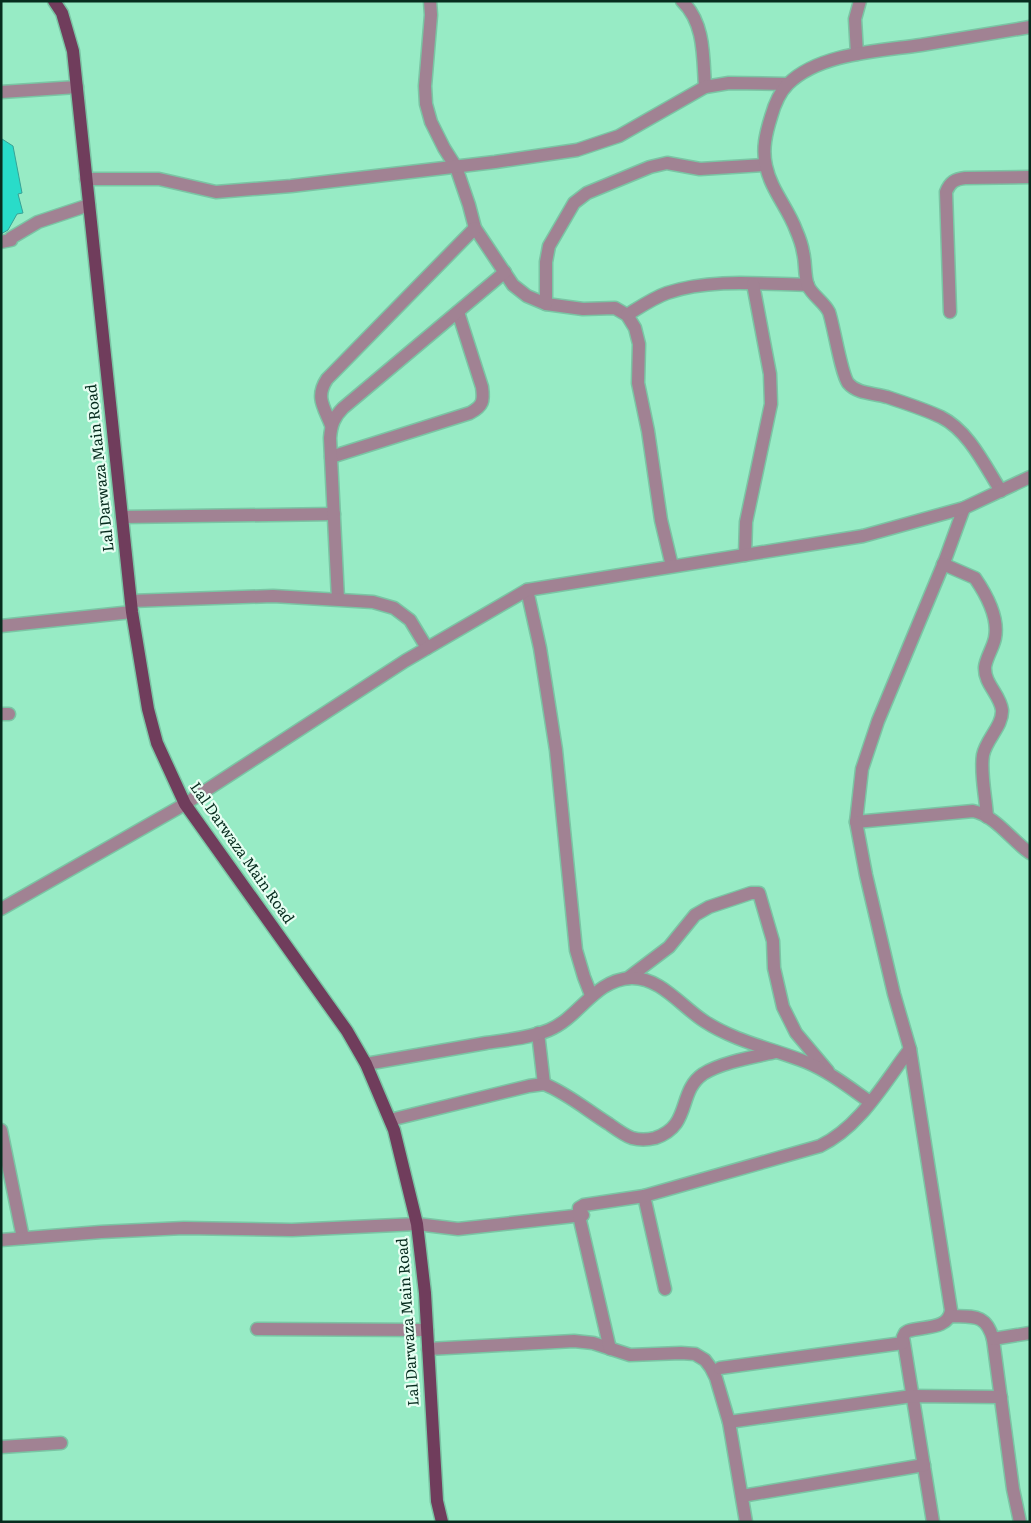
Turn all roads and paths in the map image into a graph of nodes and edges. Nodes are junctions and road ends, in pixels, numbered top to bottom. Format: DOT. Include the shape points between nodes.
graph roads {
  1 [pos="54,1"];
  2 [pos="430,1"];
  3 [pos="682,1"];
  4 [pos="860,1"];
  5 [pos="1030,27"];
  6 [pos="856,54"];
  7 [pos="788,84"];
  8 [pos="705,86"];
  9 [pos="77,87"];
  10 [pos="1,92"];
  11 [pos="765,165"];
  12 [pos="456,167"];
  13 [pos="1030,177"];
  14 [pos="86,179"];
  15 [pos="89,205"];
  16 [pos="475,228"];
  17 [pos="1,242"];
  18 [pos="505,272"];
  19 [pos="753,284"];
  20 [pos="808,285"];
  21 [pos="546,304"];
  22 [pos="458,312"];
  23 [pos="950,312"];
  24 [pos="627,315"];
  25 [pos="331,425"];
  26 [pos="331,457"];
  27 [pos="1030,478"];
  28 [pos="1001,491"];
  29 [pos="964,508"];
  30 [pos="334,514"];
  31 [pos="122,517"];
  32 [pos="745,555"];
  33 [pos="943,564"];
  34 [pos="672,566"];
  35 [pos="527,590"];
  36 [pos="338,599"];
  37 [pos="131,607"];
  38 [pos="1,626"];
  39 [pos="427,648"];
  40 [pos="185,804"];
  41 [pos="987,816"];
  42 [pos="856,822"];
  43 [pos="1030,853"];
  44 [pos="1,908"];
  45 [pos="628,978"];
  46 [pos="591,995"];
  47 [pos="538,1033"];
  48 [pos="910,1049"];
  49 [pos="776,1052"];
  50 [pos="366,1064"];
  51 [pos="831,1074"];
  52 [pos="544,1084"];
  53 [pos="870,1102"];
  54 [pos="390,1120"];
  55 [pos="1,1130"];
  56 [pos="644,1196"];
  57 [pos="581,1216"];
  58 [pos="417,1224"];
  59 [pos="23,1238"];
  60 [pos="1,1240"];
  61 [pos="665,1289"];
  62 [pos="950,1316"];
  63 [pos="257,1329"];
  64 [pos="427,1330"];
  65 [pos="1030,1333"];
  66 [pos="993,1339"];
  67 [pos="903,1343"];
  68 [pos="428,1349"];
  69 [pos="610,1349"];
  70 [pos="720,1368"];
  71 [pos="912,1396"];
  72 [pos="1001,1397"];
  73 [pos="729,1422"];
  74 [pos="61,1443"];
  75 [pos="1,1447"];
  76 [pos="924,1465"];
  77 [pos="742,1496"];
  78 [pos="442,1522"];
  79 [pos="746,1522"];
  80 [pos="934,1522"];
  81 [pos="1020,1522"];
  1 -- 9 [label="main road, Lal Darwaza Main Road" via="62,13 73,51"];
  2 -- 12 [label="street" via="426,104 435,130"];
  3 -- 8 [label="street" via="699,29"];
  4 -- 6 [label="street" via="855,19"];
  5 -- 6 [label="street"];
  6 -- 7 [label="street" via="827,61"];
  7 -- 8 [label="street"];
  7 -- 11 [label="street" via="774,107 766,132"];
  8 -- 12 [label="street" via="619,136 577,150"];
  9 -- 10 [label="street"];
  9 -- 14 [label="main road, Lal Darwaza Main Road"];
  11 -- 20 [label="street" via="777,197 796,229 804,253"];
  11 -- 21 [label="street" via="700,169 667,163 588,193 574,203 549,246"];
  12 -- 14 [label="street" via="216,192 159,179"];
  12 -- 16 [label="street"];
  13 -- 23 [label="street" via="965,178 957,179 948,186"];
  14 -- 15 [label="main road, Lal Darwaza Main Road"];
  15 -- 17 [label="street" via="38,222 11,240"];
  15 -- 31 [label="main road, Lal Darwaza Main Road"];
  16 -- 18 [label="street"];
  16 -- 25 [label="street" via="327,378 320,395"];
  18 -- 21 [label="street" via="513,285 527,296"];
  18 -- 22 [label="street"];
  19 -- 20 [label="street"];
  19 -- 24 [label="street" via="691,287 653,299"];
  19 -- 32 [label="street" via="770,374 771,404 746,522"];
  20 -- 28 [label="street" via="829,312 850,385 942,418 957,428"];
  21 -- 24 [label="street" via="583,309 614,308"];
  22 -- 25 [label="street" via="343,408"];
  22 -- 26 [label="street" via="482,387 483,404 470,413"];
  24 -- 34 [label="street" via="636,328 639,344 638,383 660,520"];
  25 -- 26 [label="street"];
  26 -- 30 [label="street"];
  27 -- 28 [label="street"];
  28 -- 29 [label="street"];
  29 -- 32 [label="street" via="863,536"];
  29 -- 33 [label="street"];
  30 -- 31 [label="street"];
  30 -- 36 [label="street"];
  31 -- 37 [label="main road, Lal Darwaza Main Road"];
  32 -- 34 [label="street"];
  33 -- 41 [label="street" via="975,578 995,622 995,639 985,670 1002,715 983,756"];
  33 -- 42 [label="street" via="878,721 862,769"];
  34 -- 35 [label="street"];
  35 -- 39 [label="street"];
  35 -- 46 [label="street" via="556,750 576,950"];
  36 -- 37 [label="street" via="236,596"];
  36 -- 39 [label="street" via="373,602 394,608 410,620"];
  37 -- 38 [label="street"];
  37 -- 40 [label="main road, Lal Darwaza Main Road" via="157,744"];
  39 -- 40 [label="street"];
  40 -- 44 [label="street"];
  40 -- 50 [label="main road, Lal Darwaza Main Road" via="342,1024"];
  41 -- 42 [label="street" via="973,811"];
  41 -- 43 [label="street"];
  42 -- 48 [label="street" via="894,994"];
  45 -- 46 [label="street" via="615,981"];
  45 -- 49 [label="street" via="650,981 704,1022"];
  45 -- 51 [label="street" via="669,946 695,915 709,907 759,893 773,941 774,968 783,1007 796,1033"];
  46 -- 47 [label="street" via="559,1025"];
  47 -- 50 [label="street"];
  47 -- 52 [label="street"];
  48 -- 53 [label="street"];
  48 -- 62 [label="street"];
  49 -- 51 [label="street"];
  49 -- 52 [label="street" via="702,1075 690,1089 676,1124 662,1136 650,1139 631,1138"];
  50 -- 54 [label="main road, Lal Darwaza Main Road"];
  51 -- 53 [label="street"];
  52 -- 54 [label="street"];
  53 -- 56 [label="street" via="842,1133 820,1146"];
  54 -- 58 [label="main road, Lal Darwaza Main Road"];
  55 -- 59 [label="street"];
  56 -- 57 [label="street" via="584,1205 578,1210"];
  56 -- 61 [label="street"];
  57 -- 58 [label="street" via="458,1229"];
  57 -- 69 [label="street"];
  58 -- 59 [label="street" via="292,1230 184,1228"];
  58 -- 64 [label="main road, Lal Darwaza Main Road"];
  59 -- 60 [label="street"];
  62 -- 66 [label="street" via="984,1321"];
  62 -- 67 [label="street" via="942,1324 908,1331"];
  63 -- 64 [label="street"];
  64 -- 68 [label="main road, Lal Darwaza Main Road"];
  65 -- 66 [label="street"];
  66 -- 72 [label="street"];
  67 -- 70 [label="street"];
  67 -- 71 [label="street"];
  68 -- 69 [label="street" via="559,1340 583,1341"];
  68 -- 78 [label="main road, Lal Darwaza Main Road" via="437,1501"];
  69 -- 73 [label="street" via="630,1355 695,1354 705,1360 716,1378"];
  71 -- 72 [label="street"];
  71 -- 73 [label="street"];
  71 -- 76 [label="street"];
  72 -- 81 [label="street"];
  73 -- 77 [label="street"];
  74 -- 75 [label="street"];
  76 -- 77 [label="street"];
  76 -- 80 [label="street"];
  77 -- 79 [label="street"];
}
